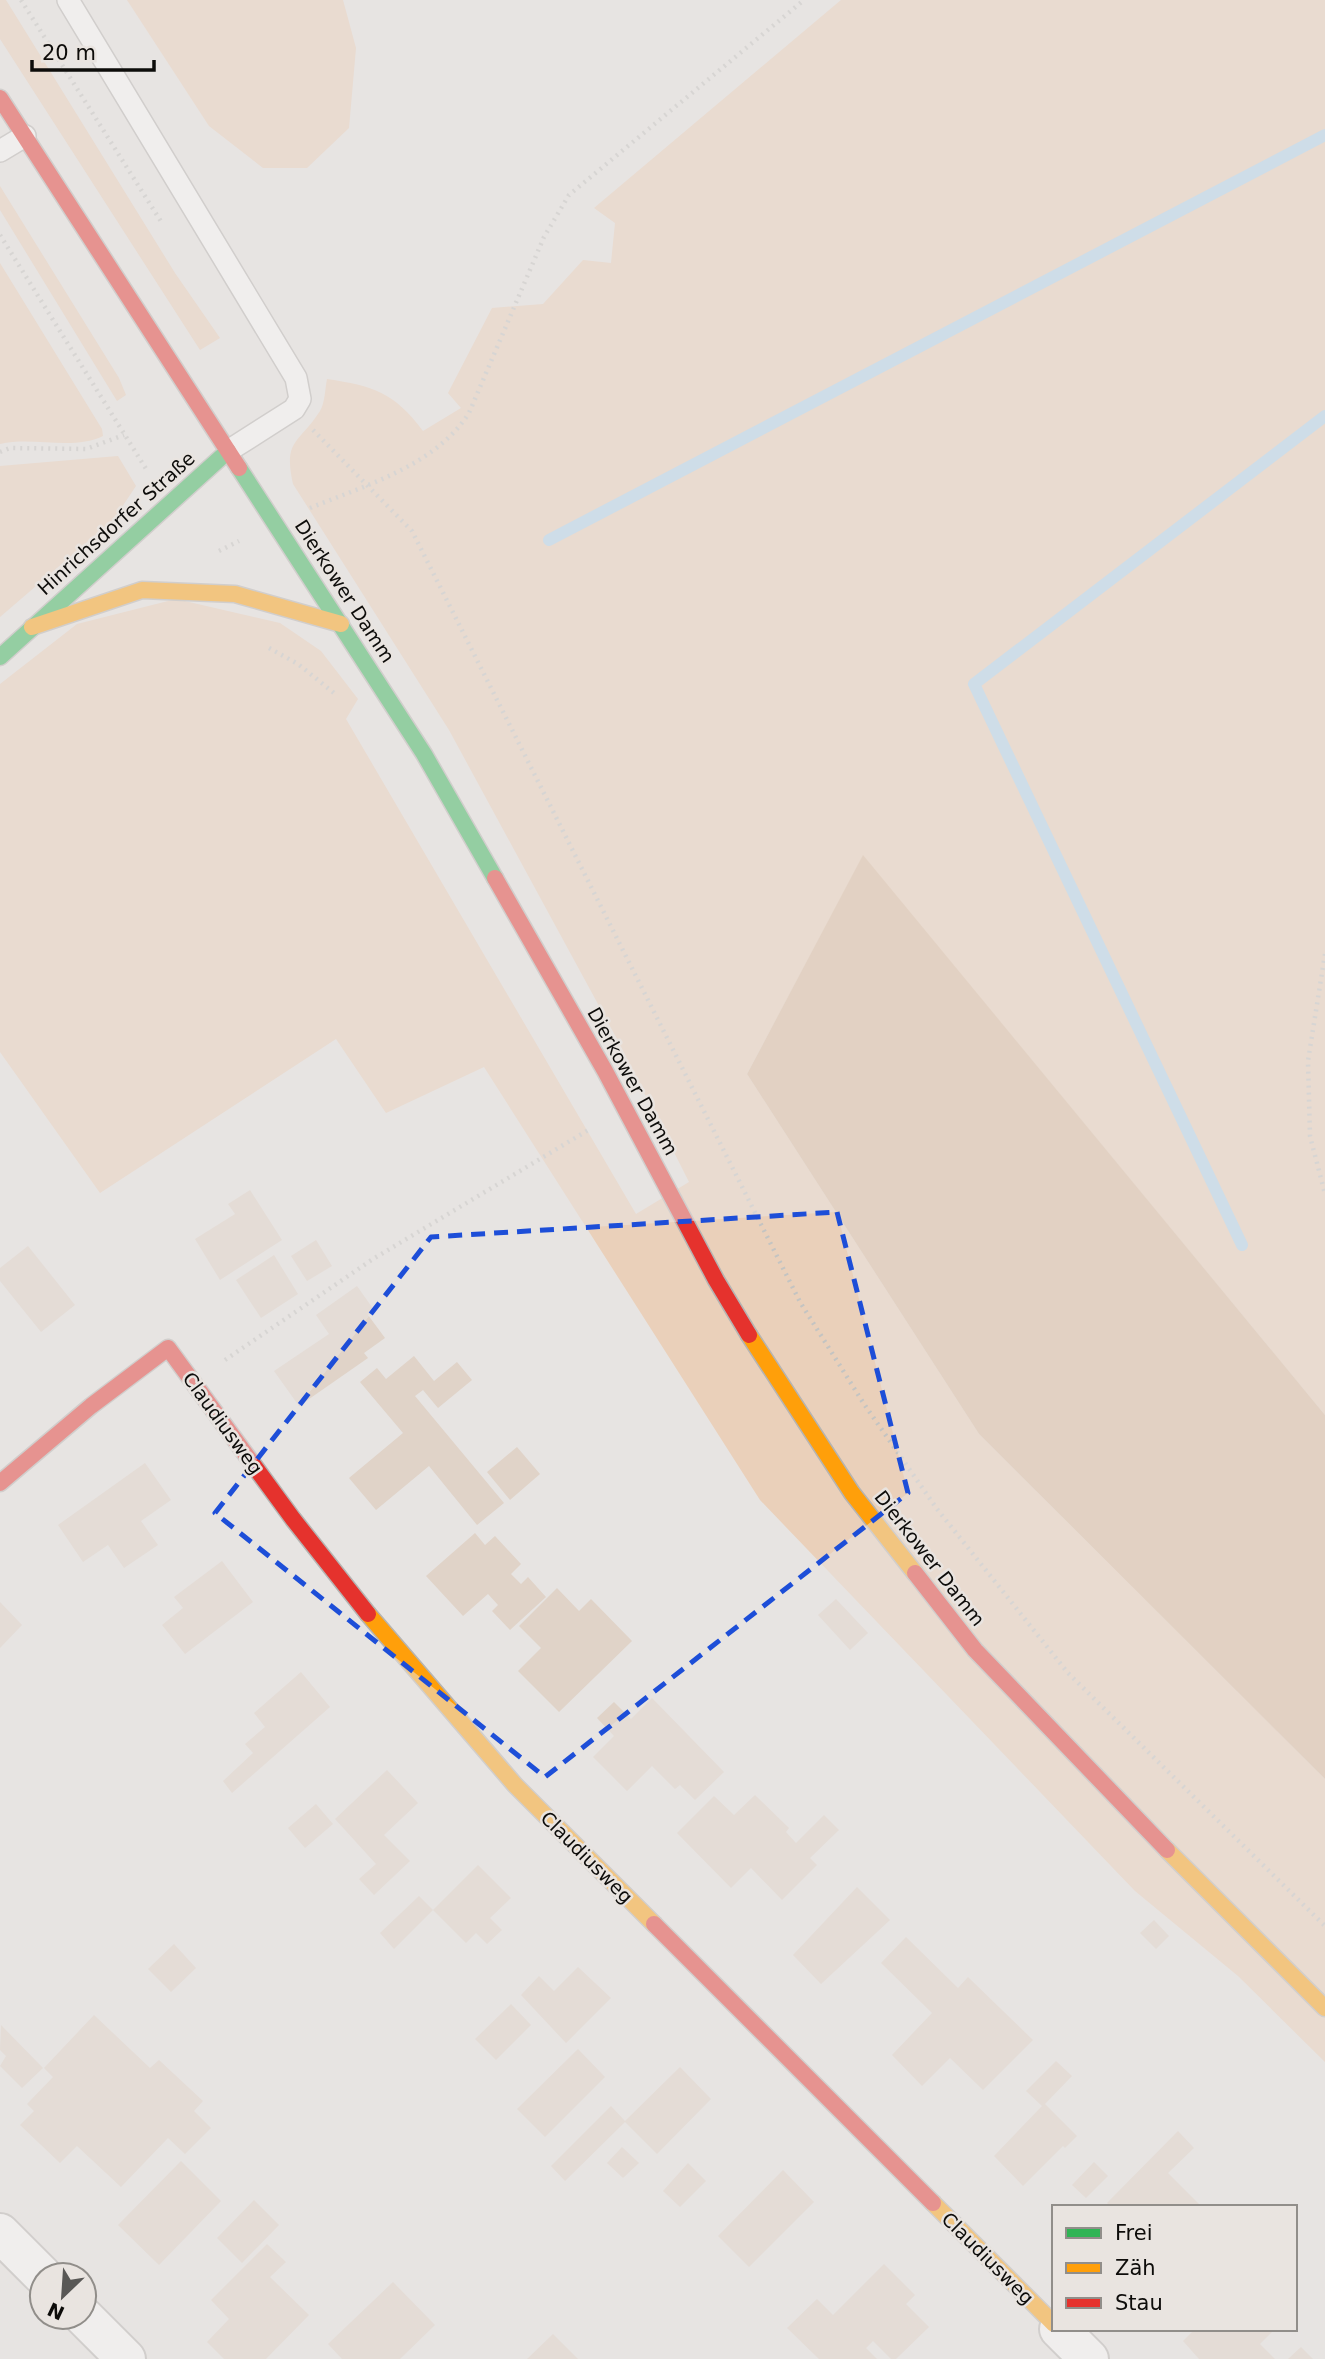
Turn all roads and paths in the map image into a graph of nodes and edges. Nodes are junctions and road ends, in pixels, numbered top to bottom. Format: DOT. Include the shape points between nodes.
graph roads {
  1 [pos="21,0"];
  2 [pos="68,0"];
  3 [pos="804,0"];
  4 [pos="0,98"];
  5 [pos="25,136"];
  6 [pos="0,151"];
  7 [pos="168,233"];
  8 [pos="0,235"];
  9 [pos="228,451"];
  10 [pos="0,452"];
  11 [pos="364,486"];
  12 [pos="276,522"];
  13 [pos="341,624"];
  14 [pos="32,626"];
  15 [pos="0,657"];
  16 [pos="1325,954"];
  17 [pos="595,1126"];
  18 [pos="1325,1194"];
  19 [pos="192,1382"];
  20 [pos="0,1483"];
  21 [pos="1325,1926"];
  22 [pos="1325,2008"];
  23 [pos="0,2233"];
  24 [pos="28,2261"];
  25 [pos="1052,2322"];
  26 [pos="98,2331"];
  27 [pos="1061,2331"];
  28 [pos="126,2359"];
  29 [pos="1089,2359"];
  1 -- 7 [label="path"];
  2 -- 9 [label="lane" via="296,378 300,399 294,410"];
  3 -- 11 [label="path" via="569,195 544,237 457,432"];
  4 -- 5 [label="street, Dierkower Damm"];
  5 -- 6 [label="lane"];
  5 -- 9 [label="street, Dierkower Damm"];
  8 -- 10 [label="path" via="124,435 86,449 10,448"];
  9 -- 12 [label="street, Dierkower Damm"];
  9 -- 14 [label="street, Hinrichsdorfer Straße"];
  11 -- 12 [label="path"];
  11 -- 21 [label="path" via="412,531 800,1302 864,1404 937,1509 1068,1673"];
  12 -- 13 [label="street, Dierkower Damm"];
  13 -- 14 [label="street, Hinrichsdorfer Straße" via="235,594 142,590"];
  13 -- 22 [label="street, Dierkower Damm" via="424,754 598,1059 716,1280 852,1493 975,1650"];
  14 -- 15 [label="street, Hinrichsdorfer Straße"];
  16 -- 18 [label="path" via="1308,1061 1310,1136"];
  17 -- 19 [label="path" via="373,1259"];
  19 -- 20 [label="street, Claudiusweg" via="168,1348"];
  19 -- 25 [label="street, Claudiusweg" via="397,1651 515,1785"];
  23 -- 24 [label="street"];
  26 -- 28 [label="street"];
  27 -- 29 [label="street"];
}
